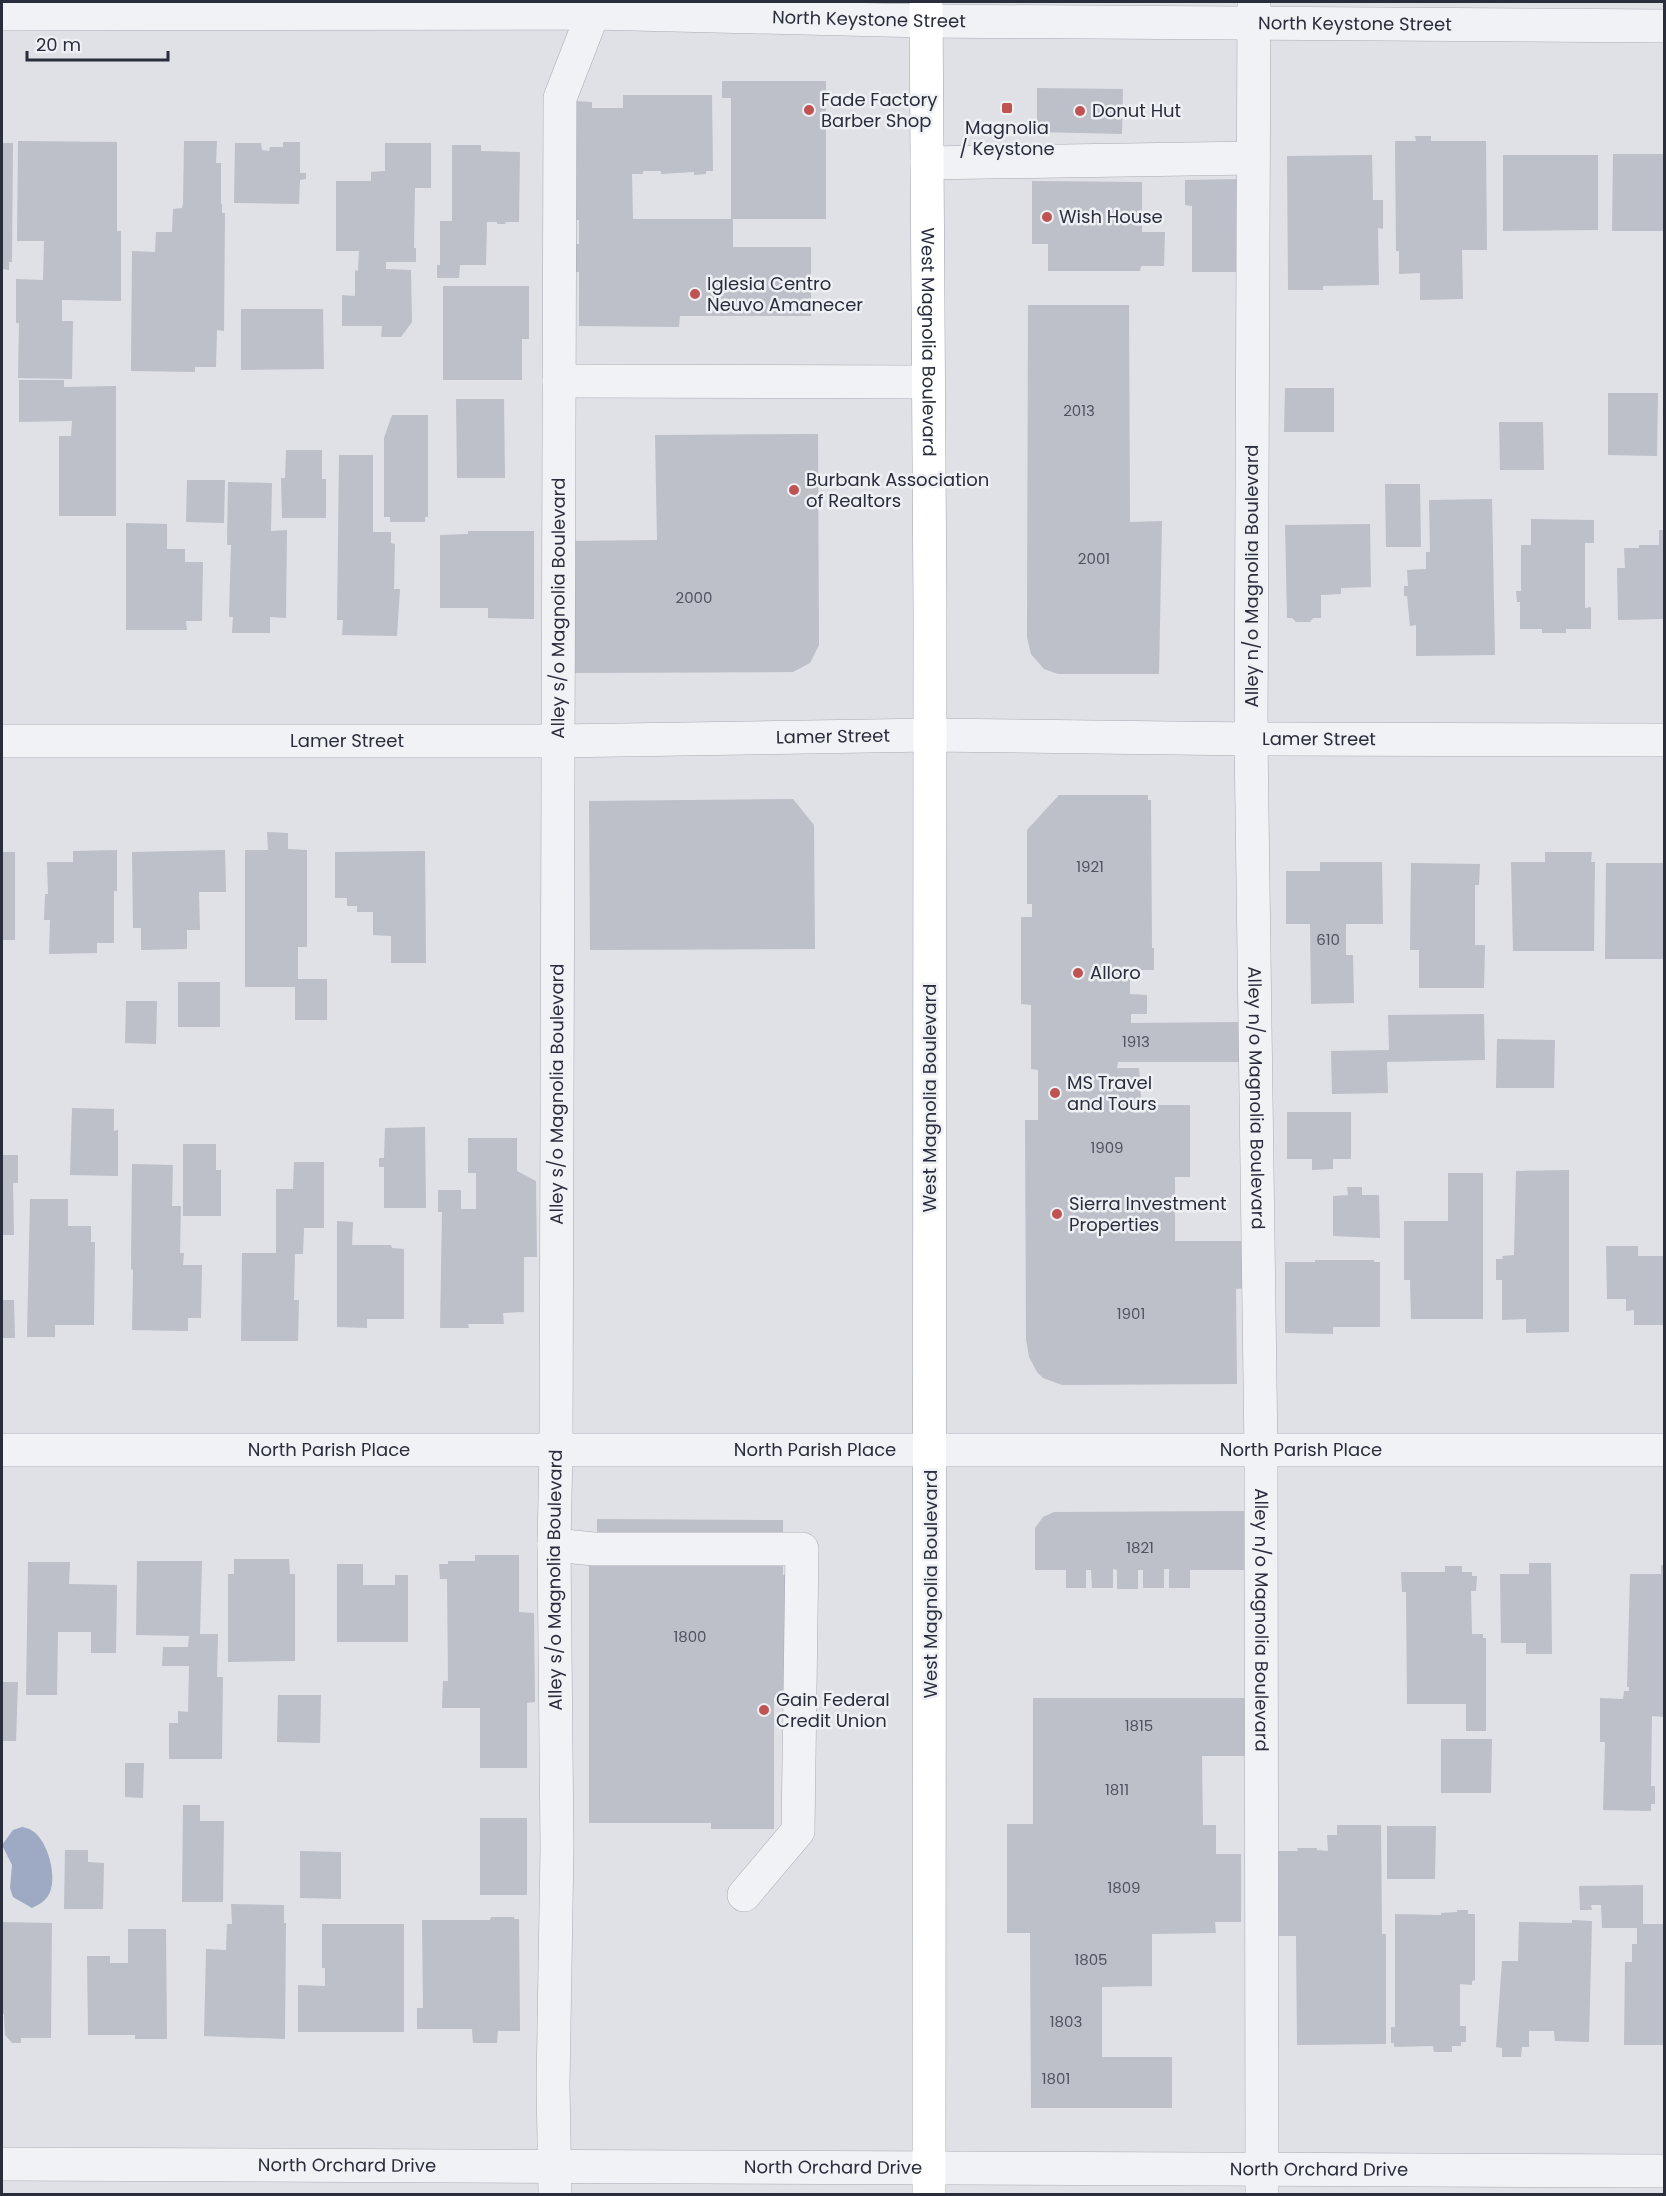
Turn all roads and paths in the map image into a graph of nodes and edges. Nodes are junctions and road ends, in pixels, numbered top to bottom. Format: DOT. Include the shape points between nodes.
graph roads {
  1 [pos="593,8"];
  2 [pos="926,11"];
  3 [pos="1254,12"];
  4 [pos="2,14"];
  5 [pos="1665,26"];
  6 [pos="1253,158"];
  7 [pos="927,163"];
  8 [pos="559,381"];
  9 [pos="928,382"];
  10 [pos="930,735"];
  11 [pos="1251,739"];
  12 [pos="1665,740"];
  13 [pos="2,741"];
  14 [pos="558,741"];
  15 [pos="930,1449"];
  16 [pos="2,1450"];
  17 [pos="556,1450"];
  18 [pos="1665,1450"];
  19 [pos="1261,1452"];
  20 [pos="554,1545"];
  21 [pos="744,1895"];
  22 [pos="2,2164"];
  23 [pos="1665,2171"];
  24 [pos="555,2180"];
  25 [pos="929,2181"];
  26 [pos="1262,2182"];
  1 -- 2 [label="street, North Keystone Street"];
  1 -- 4 [label="street, North Keystone Street"];
  1 -- 8 [label="street, Alley s/o Magnolia Boulevard" via="560,98"];
  2 -- 3 [label="street, North Keystone Street"];
  2 -- 7 [label="main road, West Magnolia Boulevard"];
  3 -- 5 [label="street, North Keystone Street"];
  3 -- 6 [label="street, Alley n/o Magnolia Boulevard"];
  6 -- 7 [label="street"];
  6 -- 11 [label="street, Alley n/o Magnolia Boulevard"];
  7 -- 9 [label="main road, West Magnolia Boulevard"];
  8 -- 9 [label="street"];
  8 -- 14 [label="street, Alley s/o Magnolia Boulevard"];
  9 -- 10 [label="main road, West Magnolia Boulevard"];
  10 -- 11 [label="street, Lamer Street"];
  10 -- 14 [label="street, Lamer Street"];
  10 -- 15 [label="main road, West Magnolia Boulevard"];
  11 -- 12 [label="street, Lamer Street"];
  11 -- 19 [label="street, Alley n/o Magnolia Boulevard"];
  13 -- 14 [label="street, Lamer Street"];
  14 -- 17 [label="street, Alley s/o Magnolia Boulevard"];
  15 -- 17 [label="street, North Parish Place"];
  15 -- 19 [label="street, North Parish Place"];
  15 -- 25 [label="main road, West Magnolia Boulevard"];
  16 -- 17 [label="street, North Parish Place"];
  17 -- 20 [label="street, Alley s/o Magnolia Boulevard"];
  18 -- 19 [label="street, North Parish Place"];
  19 -- 26 [label="street, Alley n/o Magnolia Boulevard"];
  20 -- 21 [label="street" via="594,1550 802,1549 798,1831"];
  20 -- 24 [label="street, Alley s/o Magnolia Boulevard"];
  22 -- 24 [label="street, North Orchard Drive"];
  23 -- 26 [label="street, North Orchard Drive"];
  24 -- 25 [label="street, North Orchard Drive"];
  25 -- 26 [label="street, North Orchard Drive"];
}
